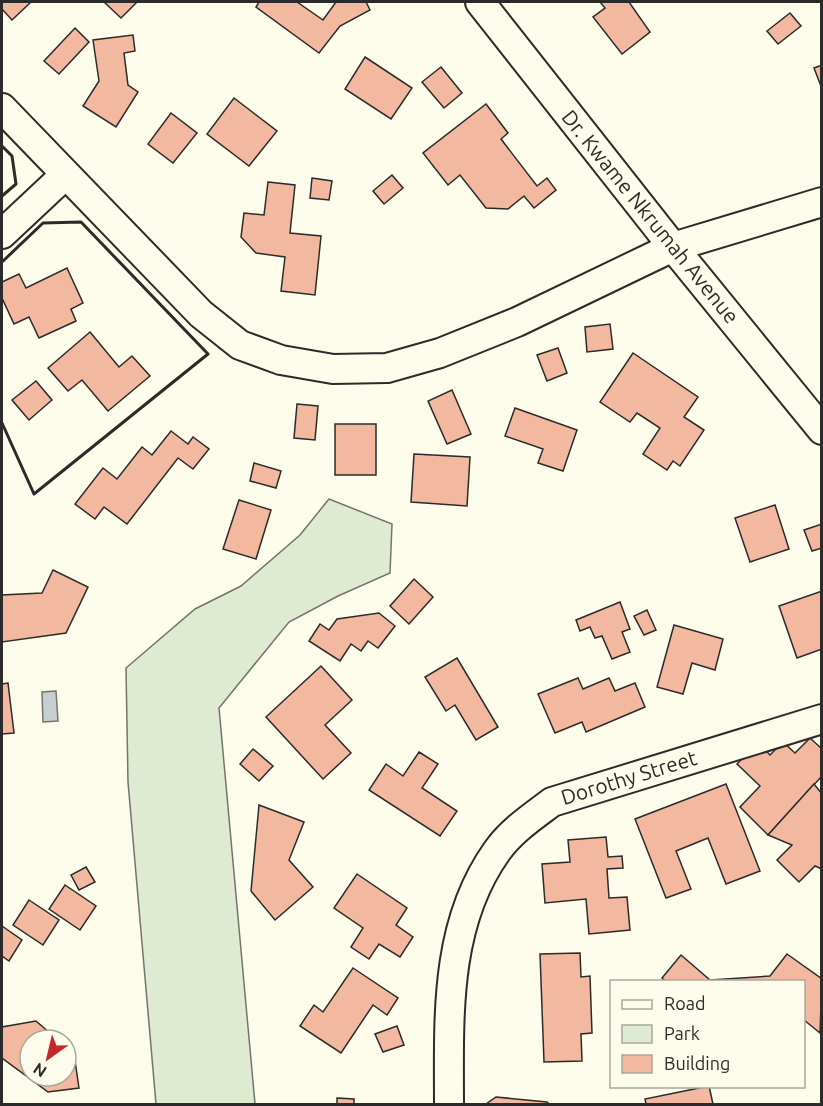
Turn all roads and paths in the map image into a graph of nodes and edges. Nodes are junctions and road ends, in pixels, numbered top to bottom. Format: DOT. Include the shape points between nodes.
graph roads {
  1 [pos="480,2"];
  2 [pos="2,108"];
  3 [pos="65,175"];
  4 [pos="822,202"];
  5 [pos="2,234"];
  6 [pos="673,247"];
  7 [pos="822,430"];
  8 [pos="822,719"];
  9 [pos="449,1104"];
  1 -- 6 [label="street, Dr. Kwame Nkrumah Avenue"];
  2 -- 3 [label="street"];
  3 -- 5 [label="street"];
  3 -- 6 [label="street" via="201,314 240,345 281,360 333,369 387,368 440,353 517,322"];
  4 -- 6 [label="street"];
  6 -- 7 [label="street, Dr. Kwame Nkrumah Avenue"];
  8 -- 9 [label="street, Dorothy Street" via="552,802 521,825 497,850 479,880 457,942 449,1006"];
}
